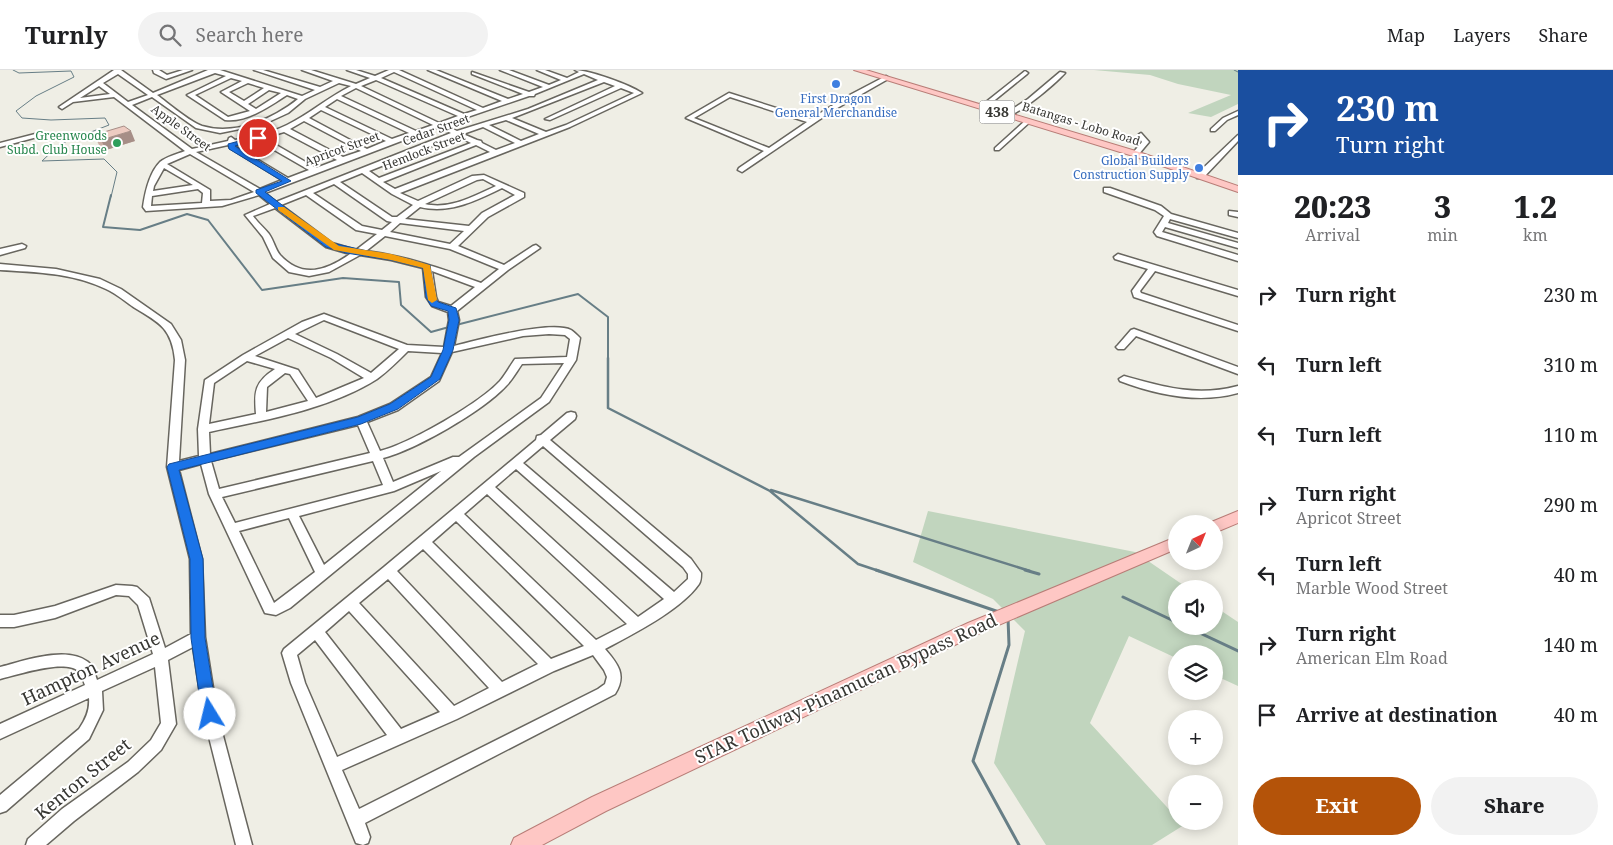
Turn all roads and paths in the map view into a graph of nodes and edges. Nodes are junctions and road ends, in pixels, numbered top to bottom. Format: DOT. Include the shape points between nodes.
graph roads {
  1 [pos="132,70"];
  2 [pos="156,70"];
  3 [pos="188,70"];
  4 [pos="214,70"];
  5 [pos="257,70"];
  6 [pos="305,70"];
  7 [pos="350,70"];
  8 [pos="394,70"];
  9 [pos="431,70"];
  10 [pos="504,70"];
  11 [pos="540,70"];
  12 [pos="362,71"];
  13 [pos="478,71"];
  14 [pos="582,71"];
  15 [pos="865,71"];
  16 [pos="119,72"];
  17 [pos="1025,73"];
  18 [pos="1062,73"];
  19 [pos="229,77"];
  20 [pos="376,78"];
  21 [pos="886,78"];
  22 [pos="604,79"];
  23 [pos="338,80"];
  24 [pos="457,80"];
  25 [pos="567,80"];
  26 [pos="246,82"];
  27 [pos="99,83"];
  28 [pos="356,86"];
  29 [pos="621,86"];
  30 [pos="268,88"];
  31 [pos="550,88"];
  32 [pos="320,89"];
  33 [pos="286,93"];
  34 [pos="116,95"];
  35 [pos="532,95"];
  36 [pos="154,96"];
  37 [pos="336,96"];
  38 [pos="303,98"];
  39 [pos="71,102"];
  40 [pos="510,102"];
  41 [pos="129,104"];
  42 [pos="244,104"];
  43 [pos="62,107"];
  44 [pos="320,107"];
  45 [pos="983,107"];
  46 [pos="483,110"];
  47 [pos="530,110"];
  48 [pos="257,112"];
  49 [pos="1238,113"];
  50 [pos="1007,114"];
  51 [pos="463,116"];
  52 [pos="504,117"];
  53 [pos="1226,118"];
  54 [pos="236,119"];
  55 [pos="305,119"];
  56 [pos="548,119"];
  57 [pos="811,121"];
  58 [pos="1028,121"];
  59 [pos="1238,122"];
  60 [pos="441,124"];
  61 [pos="483,125"];
  62 [pos="568,126"];
  63 [pos="284,129"];
  64 [pos="230,130"];
  65 [pos="1213,130"];
  66 [pos="416,133"];
  67 [pos="458,133"];
  68 [pos="545,134"];
  69 [pos="39,135"];
  70 [pos="1141,135"];
  71 [pos="1238,137"];
  72 [pos="258,138"];
  73 [pos="393,142"];
  74 [pos="479,142"];
  75 [pos="521,143"];
  76 [pos="0,145"];
  77 [pos="232,146"];
  78 [pos="996,148"];
  79 [pos="768,150"];
  80 [pos="190,151"];
  81 [pos="368,152"];
  82 [pos="496,152"];
  83 [pos="1136,154"];
  84 [pos="343,160"];
  85 [pos="162,164"];
  86 [pos="362,170"];
  87 [pos="742,170"];
  88 [pos="316,171"];
  89 [pos="1200,176"];
  90 [pos="378,180"];
  91 [pos="288,181"];
  92 [pos="335,182"];
  93 [pos="503,185"];
  94 [pos="200,186"];
  95 [pos="1238,189"];
  96 [pos="1106,190"];
  97 [pos="259,192"];
  98 [pos="307,192"];
  99 [pos="395,192"];
  100 [pos="150,194"];
  101 [pos="276,204"];
  102 [pos="211,205"];
  103 [pos="418,205"];
  104 [pos="1168,216"];
  105 [pos="399,220"];
  106 [pos="1163,224"];
  107 [pos="470,229"];
  108 [pos="381,234"];
  109 [pos="1238,236"];
  110 [pos="22,246"];
  111 [pos="1238,246"];
  112 [pos="452,247"];
  113 [pos="536,248"];
  114 [pos="0,252"];
  115 [pos="359,252"];
  116 [pos="1118,257"];
  117 [pos="1238,258"];
  118 [pos="427,266"];
  119 [pos="0,267"];
  120 [pos="1153,267"];
  121 [pos="14,268"];
  122 [pos="505,268"];
  123 [pos="0,275"];
  124 [pos="481,286"];
  125 [pos="1238,293"];
  126 [pos="452,310"];
  127 [pos="1238,328"];
  128 [pos="288,334"];
  129 [pos="449,347"];
  130 [pos="1121,347"];
  131 [pos="406,348"];
  132 [pos="246,357"];
  133 [pos="571,360"];
  134 [pos="285,368"];
  135 [pos="1238,371"];
  136 [pos="372,378"];
  137 [pos="1124,379"];
  138 [pos="1238,388"];
  139 [pos="313,401"];
  140 [pos="261,416"];
  141 [pos="571,416"];
  142 [pos="361,420"];
  143 [pos="203,429"];
  144 [pos="541,439"];
  145 [pos="470,454"];
  146 [pos="207,457"];
  147 [pos="375,457"];
  148 [pos="516,463"];
  149 [pos="172,465"];
  150 [pos="487,487"];
  151 [pos="390,488"];
  152 [pos="215,494"];
  153 [pos="292,513"];
  154 [pos="456,513"];
  155 [pos="1238,517"];
  156 [pos="1223,523"];
  157 [pos="232,528"];
  158 [pos="423,541"];
  159 [pos="1168,546"];
  160 [pos="389,571"];
  161 [pos="322,573"];
  162 [pos="674,600"];
  163 [pos="350,603"];
  164 [pos="0,621"];
  165 [pos="637,625"];
  166 [pos="316,631"];
  167 [pos="198,638"];
  168 [pos="595,648"];
  169 [pos="161,658"];
  170 [pos="549,666"];
  171 [pos="0,672"];
  172 [pos="94,688"];
  173 [pos="500,690"];
  174 [pos="452,714"];
  175 [pos="0,732"];
  176 [pos="398,738"];
  177 [pos="332,767"];
  178 [pos="0,805"];
  179 [pos="356,819"];
  180 [pos="362,837"];
  181 [pos="34,845"];
  182 [pos="244,845"];
  183 [pos="521,845"];
  1 -- 16 [label="street"];
  2 -- 3 [label="street" via="168,77"];
  4 -- 19 [label="street"];
  4 -- 36 [label="street"];
  5 -- 32 [label="street"];
  6 -- 23 [label="street"];
  7 -- 12 [label="street"];
  8 -- 20 [label="street"];
  8 -- 46 [label="street"];
  9 -- 24 [label="street"];
  10 -- 31 [label="street"];
  11 -- 25 [label="street"];
  12 -- 20 [label="street"];
  13 -- 24 [label="street"];
  13 -- 35 [label="street"];
  14 -- 22 [label="street"];
  14 -- 25 [label="street, Apricot Street"];
  15 -- 21 [label="main road, Batangas - Lobo Road / 438"];
  16 -- 27 [label="street"];
  16 -- 36 [label="street"];
  17 -- 45 [label="street"];
  18 -- 50 [label="street" via="1030,100"];
  19 -- 26 [label="street"];
  19 -- 54 [label="street" via="190,94 227,118"];
  20 -- 28 [label="street"];
  20 -- 51 [label="street"];
  21 -- 45 [label="main road, Batangas - Lobo Road / 438"];
  21 -- 57 [label="street"];
  22 -- 29 [label="street"];
  22 -- 47 [label="street, Cedar Street"];
  23 -- 28 [label="street"];
  23 -- 32 [label="street"];
  24 -- 40 [label="street"];
  25 -- 31 [label="street, Apricot Street"];
  26 -- 30 [label="street"];
  26 -- 42 [label="street" via="224,92"];
  27 -- 34 [label="street, Apple Street"];
  27 -- 39 [label="street"];
  28 -- 37 [label="street"];
  28 -- 60 [label="street"];
  29 -- 56 [label="street"];
  29 -- 62 [label="street" via="639,93"];
  30 -- 33 [label="street"];
  30 -- 42 [label="street"];
  31 -- 35 [label="street, Apricot Street"];
  32 -- 38 [label="street"];
  33 -- 38 [label="street"];
  33 -- 48 [label="street"];
  34 -- 39 [label="street"];
  34 -- 41 [label="street, Apple Street"];
  35 -- 40 [label="street, Apricot Street"];
  36 -- 41 [label="street"];
  36 -- 64 [label="street" via="198,127"];
  37 -- 44 [label="street"];
  37 -- 66 [label="street"];
  38 -- 64 [label="street" via="286,112 248,127"];
  39 -- 43 [label="street"];
  40 -- 46 [label="street, Apricot Street"];
  41 -- 80 [label="street, Apple Street"];
  42 -- 48 [label="street"];
  44 -- 55 [label="street"];
  44 -- 73 [label="street"];
  45 -- 50 [label="main road, Batangas - Lobo Road / 438"];
  46 -- 51 [label="street, Apricot Street"];
  47 -- 52 [label="street, Cedar Street"];
  47 -- 56 [label="street"];
  48 -- 54 [label="street"];
  49 -- 53 [label="street"];
  50 -- 58 [label="main road, Batangas - Lobo Road / 438"];
  51 -- 60 [label="street, Apricot Street"];
  52 -- 61 [label="street, Cedar Street"];
  52 -- 68 [label="street"];
  53 -- 59 [label="street"];
  53 -- 65 [label="street"];
  54 -- 64 [label="street"];
  55 -- 63 [label="street"];
  55 -- 81 [label="street"];
  56 -- 62 [label="street"];
  57 -- 79 [label="street"];
  57 -- 79 [label="street" via="729,95 689,118"];
  58 -- 78 [label="street"];
  58 -- 83 [label="main road, Batangas - Lobo Road / 438"];
  60 -- 66 [label="street, Apricot Street"];
  60 -- 67 [label="street"];
  61 -- 67 [label="street, Cedar Street"];
  61 -- 75 [label="street"];
  62 -- 68 [label="street"];
  63 -- 72 [label="street"];
  63 -- 84 [label="street"];
  64 -- 77 [label="street"];
  66 -- 73 [label="street, Apricot Street"];
  67 -- 74 [label="street"];
  67 -- 86 [label="street, Cedar Street"];
  68 -- 75 [label="street"];
  69 -- 76 [label="street"];
  70 -- 83 [label="street" via="1146,142"];
  71 -- 89 [label="street"];
  72 -- 77 [label="street"];
  72 -- 88 [label="street"];
  73 -- 81 [label="street, Apricot Street"];
  74 -- 82 [label="street"];
  74 -- 90 [label="street, Hemlock Street"];
  75 -- 82 [label="street"];
  77 -- 80 [label="street"];
  77 -- 91 [label="street"];
  79 -- 87 [label="street"];
  80 -- 85 [label="street"];
  80 -- 97 [label="street, Apple Street"];
  81 -- 84 [label="street, Apricot Street"];
  82 -- 99 [label="street"];
  83 -- 89 [label="main road, Batangas - Lobo Road / 438"];
  84 -- 88 [label="street, Apricot Street"];
  85 -- 94 [label="street"];
  85 -- 100 [label="street" via="154,175"];
  86 -- 90 [label="street"];
  86 -- 92 [label="street, Cedar Street"];
  88 -- 91 [label="street, Apricot Street"];
  89 -- 95 [label="main road, Batangas - Lobo Road / 438"];
  90 -- 99 [label="street"];
  91 -- 97 [label="street, Apricot Street"];
  92 -- 98 [label="street, Cedar Street"];
  92 -- 105 [label="street" via="390,219"];
  93 -- 103 [label="street" via="446,208"];
  93 -- 103 [label="street" via="484,177 475,178"];
  93 -- 107 [label="street" via="521,195 484,215"];
  94 -- 100 [label="street"];
  94 -- 102 [label="street" via="206,192 206,202"];
  96 -- 104 [label="street" via="1158,208"];
  97 -- 101 [label="street, Apple Street"];
  97 -- 102 [label="street, Apricot Street"];
  98 -- 101 [label="street, Cedar Street"];
  98 -- 108 [label="street" via="360,228"];
  99 -- 103 [label="street"];
  100 -- 102 [label="street, Apricot Street" via="149,209 187,204"];
  101 -- 115 [label="street, Apple Street" via="329,245"];
  101 -- 115 [label="street, Cedar Street" via="249,215 269,240 277,258 289,267 302,273 323,273"];
  103 -- 105 [label="street"];
  104 -- 106 [label="street"];
  104 -- 109 [label="street"];
  105 -- 107 [label="street"];
  105 -- 108 [label="street"];
  106 -- 111 [label="street"];
  106 -- 117 [label="street" via="1160,234"];
  107 -- 112 [label="street"];
  108 -- 112 [label="street"];
  108 -- 115 [label="street"];
  110 -- 114 [label="street"];
  112 -- 122 [label="street"];
  113 -- 122 [label="street"];
  115 -- 118 [label="street, Apple Street"];
  116 -- 120 [label="street"];
  118 -- 124 [label="street, Apple Street"];
  118 -- 126 [label="street" via="431,297 435,304"];
  119 -- 121 [label="street"];
  120 -- 125 [label="street"];
  120 -- 127 [label="street" via="1136,290 1137,295"];
  121 -- 123 [label="street"];
  121 -- 149 [label="street" via="97,281 112,287 164,321 174,332 180,360"];
  122 -- 124 [label="street"];
  124 -- 126 [label="street"];
  126 -- 129 [label="street" via="454,320"];
  128 -- 131 [label="street" via="324,317"];
  128 -- 132 [label="street"];
  128 -- 136 [label="street"];
  129 -- 131 [label="street"];
  129 -- 133 [label="street" via="523,333 568,332 575,338"];
  129 -- 142 [label="street" via="435,379 394,407"];
  130 -- 135 [label="street" via="1134,332"];
  131 -- 136 [label="street"];
  132 -- 134 [label="street"];
  132 -- 143 [label="street" via="209,382"];
  133 -- 145 [label="street" via="545,400"];
  133 -- 147 [label="street" via="519,361 503,384 475,406 442,427"];
  134 -- 139 [label="street" via="294,372"];
  134 -- 140 [label="street" via="266,380 259,392"];
  136 -- 139 [label="street" via="340,394"];
  137 -- 138 [label="street" via="1149,389 1175,394 1196,395"];
  139 -- 140 [label="street"];
  140 -- 143 [label="street"];
  141 -- 144 [label="street"];
  142 -- 146 [label="street"];
  142 -- 147 [label="street"];
  143 -- 146 [label="street"];
  144 -- 148 [label="street"];
  144 -- 162 [label="street" via="694,570 694,581"];
  145 -- 151 [label="street"];
  145 -- 161 [label="street"];
  146 -- 149 [label="street"];
  146 -- 152 [label="street"];
  147 -- 151 [label="street"];
  147 -- 152 [label="street"];
  148 -- 150 [label="street"];
  148 -- 162 [label="street"];
  149 -- 167 [label="street" via="196,559"];
  150 -- 154 [label="street"];
  150 -- 165 [label="street"];
  151 -- 153 [label="street"];
  152 -- 157 [label="street"];
  153 -- 157 [label="street"];
  153 -- 161 [label="street"];
  154 -- 158 [label="street"];
  154 -- 168 [label="street"];
  155 -- 156 [label="main road"];
  157 -- 161 [label="street" via="270,609 285,604"];
  158 -- 160 [label="street"];
  158 -- 170 [label="street"];
  159 -- 183 [label="main road, STAR Tollway-Pinamucan Bypass Road" via="974,628 599,804"];
  160 -- 163 [label="street"];
  160 -- 173 [label="street"];
  162 -- 165 [label="street"];
  163 -- 166 [label="street"];
  163 -- 174 [label="street"];
  164 -- 169 [label="street, Kenton Street" via="55,612 116,590 132,592 144,602"];
  165 -- 168 [label="street"];
  166 -- 176 [label="street"];
  166 -- 177 [label="street" via="289,653"];
  167 -- 169 [label="street, Hampton Avenue"];
  167 -- 182 [label="street" via="210,714"];
  168 -- 170 [label="street"];
  168 -- 179 [label="street" via="616,676 608,692"];
  169 -- 172 [label="street, Hampton Avenue"];
  169 -- 181 [label="street, Kenton Street" via="169,724 156,745 133,768 68,815"];
  170 -- 173 [label="street"];
  171 -- 172 [label="street" via="62,660 74,662 83,667"];
  172 -- 175 [label="street, Hampton Avenue"];
  172 -- 178 [label="street" via="98,708 84,734"];
  173 -- 174 [label="street"];
  174 -- 176 [label="street"];
  176 -- 177 [label="street"];
  177 -- 179 [label="street"];
  179 -- 180 [label="street"];
}
